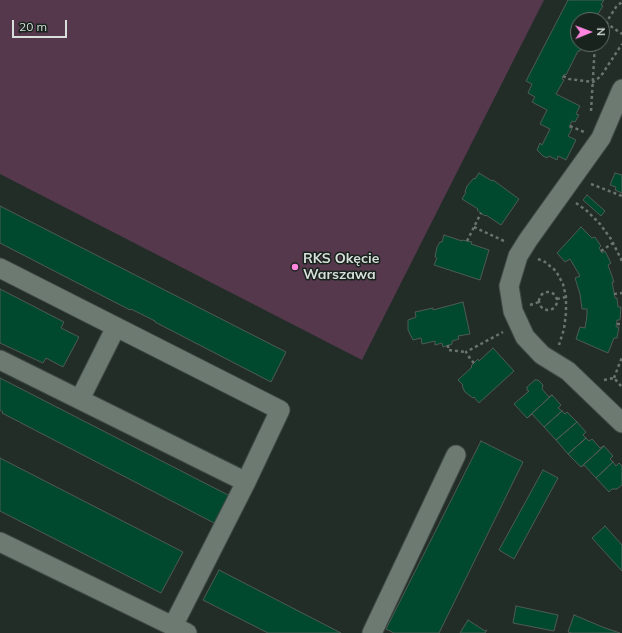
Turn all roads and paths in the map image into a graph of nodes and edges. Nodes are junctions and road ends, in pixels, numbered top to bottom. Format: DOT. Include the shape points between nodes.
graph roads {
  1 [pos="622,2"];
  2 [pos="610,16"];
  3 [pos="610,26"];
  4 [pos="622,34"];
  5 [pos="622,44"];
  6 [pos="594,52"];
  7 [pos="563,76"];
  8 [pos="592,82"];
  9 [pos="622,89"];
  10 [pos="591,112"];
  11 [pos="570,126"];
  12 [pos="596,136"];
  13 [pos="585,182"];
  14 [pos="622,196"];
  15 [pos="572,200"];
  16 [pos="481,213"];
  17 [pos="474,227"];
  18 [pos="467,241"];
  19 [pos="508,243"];
  20 [pos="613,243"];
  21 [pos="601,251"];
  22 [pos="532,256"];
  23 [pos="622,261"];
  24 [pos="0,268"];
  25 [pos="614,294"];
  26 [pos="622,294"];
  27 [pos="566,297"];
  28 [pos="557,299"];
  29 [pos="539,302"];
  30 [pos="527,306"];
  31 [pos="617,324"];
  32 [pos="622,324"];
  33 [pos="116,327"];
  34 [pos="504,331"];
  35 [pos="448,345"];
  36 [pos="556,350"];
  37 [pos="466,352"];
  38 [pos="622,357"];
  39 [pos="0,360"];
  40 [pos="474,363"];
  41 [pos="614,378"];
  42 [pos="600,381"];
  43 [pos="622,387"];
  44 [pos="80,399"];
  45 [pos="622,423"];
  46 [pos="456,455"];
  47 [pos="246,482"];
  48 [pos="0,542"];
  49 [pos="180,629"];
  50 [pos="372,633"];
  1 -- 2 [label="path"];
  3 -- 4 [label="path"];
  5 -- 8 [label="path" via="601,76"];
  6 -- 8 [label="path"];
  7 -- 8 [label="path"];
  8 -- 10 [label="path"];
  9 -- 12 [label="lane"];
  11 -- 12 [label="path"];
  12 -- 45 [label="lane" via="518,256 509,286 513,311 525,337 542,355 568,371"];
  13 -- 14 [label="path"];
  15 -- 20 [label="path" via="600,224"];
  16 -- 17 [label="path"];
  17 -- 18 [label="path"];
  17 -- 19 [label="path"];
  20 -- 21 [label="path"];
  20 -- 23 [label="path"];
  22 -- 27 [label="path" via="546,262 556,271"];
  24 -- 33 [label="lane"];
  25 -- 26 [label="path"];
  27 -- 28 [label="path"];
  27 -- 36 [label="path" via="564,329"];
  28 -- 29 [label="path" via="556,304 547,309"];
  28 -- 29 [label="path" via="549,292 540,297"];
  29 -- 30 [label="path"];
  31 -- 32 [label="path"];
  33 -- 44 [label="lane"];
  33 -- 47 [label="lane" via="280,410"];
  34 -- 37 [label="path"];
  35 -- 37 [label="path" via="448,350"];
  37 -- 40 [label="path"];
  38 -- 41 [label="path"];
  39 -- 44 [label="lane"];
  41 -- 42 [label="path"];
  41 -- 43 [label="path"];
  44 -- 47 [label="lane"];
  46 -- 50 [label="lane"];
  47 -- 49 [label="lane"];
  48 -- 49 [label="lane"];
}
